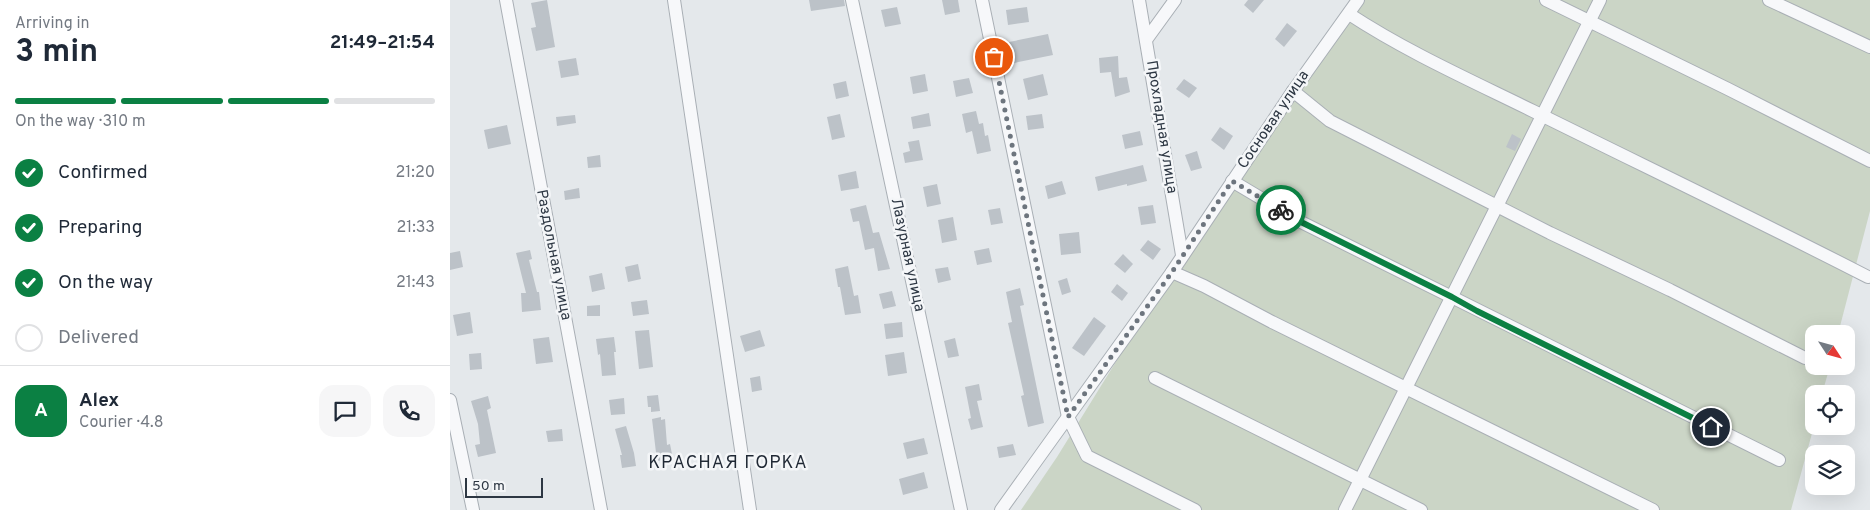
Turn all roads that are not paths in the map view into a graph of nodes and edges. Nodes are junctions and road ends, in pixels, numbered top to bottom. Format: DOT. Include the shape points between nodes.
graph roads {
  1 [pos="506,0"];
  2 [pos="674,0"];
  3 [pos="852,0"];
  4 [pos="982,0"];
  5 [pos="1139,0"];
  6 [pos="1174,0"];
  7 [pos="1358,0"];
  8 [pos="1546,0"];
  9 [pos="1600,0"];
  10 [pos="1769,0"];
  11 [pos="1349,14"];
  12 [pos="1589,22"];
  13 [pos="1146,40"];
  14 [pos="1870,47"];
  15 [pos="1293,91"];
  16 [pos="1542,116"];
  17 [pos="1870,161"];
  18 [pos="1232,181"];
  19 [pos="1498,205"];
  20 [pos="1182,255"];
  21 [pos="1172,272"];
  22 [pos="1868,277"];
  23 [pos="1452,297"];
  24 [pos="1805,358"];
  25 [pos="1155,378"];
  26 [pos="1406,388"];
  27 [pos="450,400"];
  28 [pos="1068,417"];
  29 [pos="1779,460"];
  30 [pos="1360,480"];
  31 [pos="474,510"];
  32 [pos="601,510"];
  33 [pos="750,510"];
  34 [pos="961,510"];
  35 [pos="1001,510"];
  36 [pos="1195,510"];
  37 [pos="1345,510"];
  38 [pos="1421,510"];
  39 [pos="1654,510"];
  1 -- 32 [label="street, Раздольная улица"];
  2 -- 33 [label="street"];
  3 -- 34 [label="street, Лазурная улица"];
  4 -- 28 [label="street"];
  5 -- 13 [label="street, Прохладная улица"];
  6 -- 13 [label="street"];
  7 -- 11 [label="street, Сосновая улица"];
  8 -- 12 [label="street"];
  9 -- 12 [label="street"];
  10 -- 14 [label="street"];
  11 -- 15 [label="street, Сосновая улица"];
  11 -- 16 [label="street" via="1399,44"];
  12 -- 16 [label="street"];
  12 -- 17 [label="street"];
  13 -- 20 [label="street, Прохладная улица"];
  15 -- 18 [label="street, Сосновая улица"];
  15 -- 19 [label="street" via="1330,120"];
  16 -- 19 [label="street"];
  16 -- 22 [label="street"];
  18 -- 20 [label="street, Сосновая улица"];
  18 -- 23 [label="street" via="1301,222"];
  19 -- 23 [label="street"];
  19 -- 24 [label="street"];
  20 -- 21 [label="street, Сосновая улица"];
  21 -- 26 [label="street"];
  21 -- 28 [label="street, Сосновая улица"];
  23 -- 26 [label="street"];
  23 -- 29 [label="street"];
  25 -- 30 [label="street"];
  26 -- 30 [label="street"];
  26 -- 39 [label="street"];
  27 -- 31 [label="street"];
  28 -- 35 [label="street, Сосновая улица"];
  28 -- 36 [label="street" via="1087,456"];
  30 -- 37 [label="street"];
  30 -- 38 [label="street"];
}
